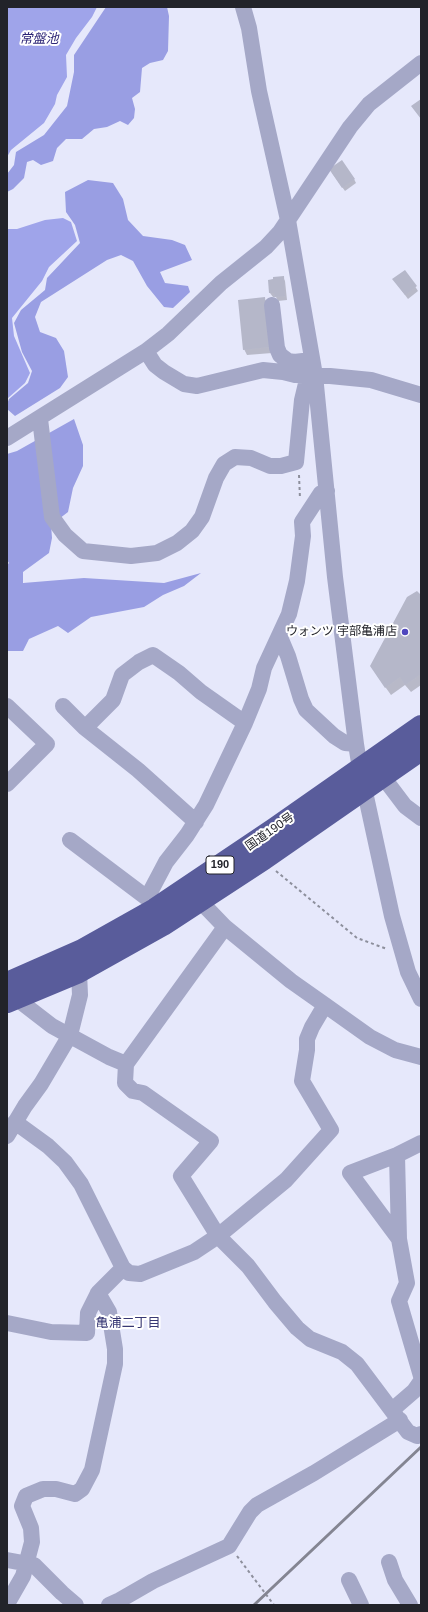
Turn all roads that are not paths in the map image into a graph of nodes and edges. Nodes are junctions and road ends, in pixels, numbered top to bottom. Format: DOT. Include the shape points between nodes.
graph roads {
  1 [pos="243,7"];
  2 [pos="421,63"];
  3 [pos="288,220"];
  4 [pos="272,305"];
  5 [pos="146,351"];
  6 [pos="312,370"];
  7 [pos="421,395"];
  8 [pos="40,419"];
  9 [pos="7,438"];
  10 [pos="327,490"];
  11 [pos="280,637"];
  12 [pos="7,706"];
  13 [pos="63,706"];
  14 [pos="245,723"];
  15 [pos="421,726"];
  16 [pos="85,728"];
  17 [pos="356,744"];
  18 [pos="421,750"];
  19 [pos="370,774"];
  20 [pos="7,784"];
  21 [pos="421,818"];
  22 [pos="196,822"];
  23 [pos="70,840"];
  24 [pos="200,901"];
  25 [pos="151,903"];
  26 [pos="225,927"];
  27 [pos="79,972"];
  28 [pos="10,995"];
  29 [pos="421,999"];
  30 [pos="325,1006"];
  31 [pos="70,1035"];
  32 [pos="421,1057"];
  33 [pos="126,1064"];
  34 [pos="11,1129"];
  35 [pos="421,1143"];
  36 [pos="397,1155"];
  37 [pos="218,1236"];
  38 [pos="399,1239"];
  39 [pos="123,1268"];
  40 [pos="98,1292"];
  41 [pos="7,1323"];
  42 [pos="421,1376"];
  43 [pos="421,1381"];
  44 [pos="396,1415"];
  45 [pos="421,1434"];
  46 [pos="7,1560"];
  47 [pos="389,1562"];
  48 [pos="28,1563"];
  49 [pos="348,1580"];
  50 [pos="7,1604"];
  51 [pos="76,1605"];
  52 [pos="109,1605"];
  53 [pos="361,1605"];
  54 [pos="410,1605"];
  1 -- 3 [label="street"];
  2 -- 3 [label="street" via="369,104 350,127"];
  3 -- 5 [label="street" via="266,247 221,283 168,334"];
  3 -- 6 [label="street"];
  4 -- 6 [label="street" via="280,355 288,361"];
  5 -- 6 [label="street" via="155,365 164,372 184,384 197,386 263,370"];
  5 -- 8 [label="street"];
  6 -- 7 [label="street" via="371,380"];
  6 -- 8 [label="street" via="302,400 296,462 270,466 251,458 236,457 224,464 202,516 192,531 177,543 156,553 131,556 83,551 65,535 52,517"];
  6 -- 10 [label="street"];
  8 -- 9 [label="street"];
  10 -- 11 [label="street" via="321,493 302,522 297,581"];
  10 -- 17 [label="street"];
  11 -- 14 [label="street" via="264,668 259,689"];
  11 -- 17 [label="street" via="306,710 334,736 345,743"];
  12 -- 20 [label="street" via="47,744"];
  13 -- 16 [label="street"];
  14 -- 16 [label="street" via="153,655 139,662 122,676 113,700"];
  14 -- 22 [label="street"];
  15 -- 19 [label="highway, 国道190号 / 190"];
  16 -- 22 [label="street" via="138,770"];
  17 -- 19 [label="street"];
  18 -- 19 [label="highway, 国道190号 / 190"];
  19 -- 21 [label="street"];
  19 -- 24 [label="highway, 国道190号 / 190" via="264,859"];
  19 -- 25 [label="highway, 国道190号 / 190"];
  19 -- 29 [label="street" via="392,916 408,972"];
  22 -- 25 [label="street" via="166,862"];
  23 -- 25 [label="street"];
  24 -- 26 [label="street"];
  24 -- 27 [label="highway, 国道190号 / 190"];
  25 -- 28 [label="highway, 国道190号 / 190"];
  26 -- 30 [label="street"];
  26 -- 33 [label="street"];
  27 -- 28 [label="highway, 国道190号 / 190"];
  27 -- 31 [label="street" via="80,995"];
  28 -- 31 [label="street" via="52,1026"];
  30 -- 32 [label="street" via="370,1037 395,1050"];
  30 -- 37 [label="street" via="307,1039 302,1082 331,1130 286,1180"];
  31 -- 33 [label="street"];
  31 -- 34 [label="street"];
  33 -- 37 [label="street" via="125,1083 133,1091 143,1093 211,1141 181,1176"];
  34 -- 39 [label="street" via="48,1146 65,1162 81,1184"];
  35 -- 36 [label="street"];
  36 -- 38 [label="street"];
  36 -- 38 [label="street" via="350,1173"];
  37 -- 39 [label="street" via="194,1252 140,1274 129,1273"];
  37 -- 44 [label="street" via="248,1266 297,1328 310,1339 342,1352 357,1364"];
  38 -- 42 [label="street" via="407,1283 398,1301"];
  39 -- 40 [label="street"];
  40 -- 41 [label="street" via="88,1314 87,1333 51,1332"];
  40 -- 48 [label="street" via="109,1312 115,1364 92,1470 82,1489 75,1494 56,1489 43,1489 26,1496 22,1506 32,1535"];
  43 -- 44 [label="street"];
  44 -- 45 [label="street" via="408,1432 417,1436"];
  44 -- 52 [label="street" via="314,1473 257,1505 229,1546 153,1581"];
  46 -- 48 [label="street"];
  47 -- 54 [label="street" via="395,1580"];
  48 -- 50 [label="street"];
  48 -- 51 [label="street" via="34,1565"];
  49 -- 53 [label="street"];
}
